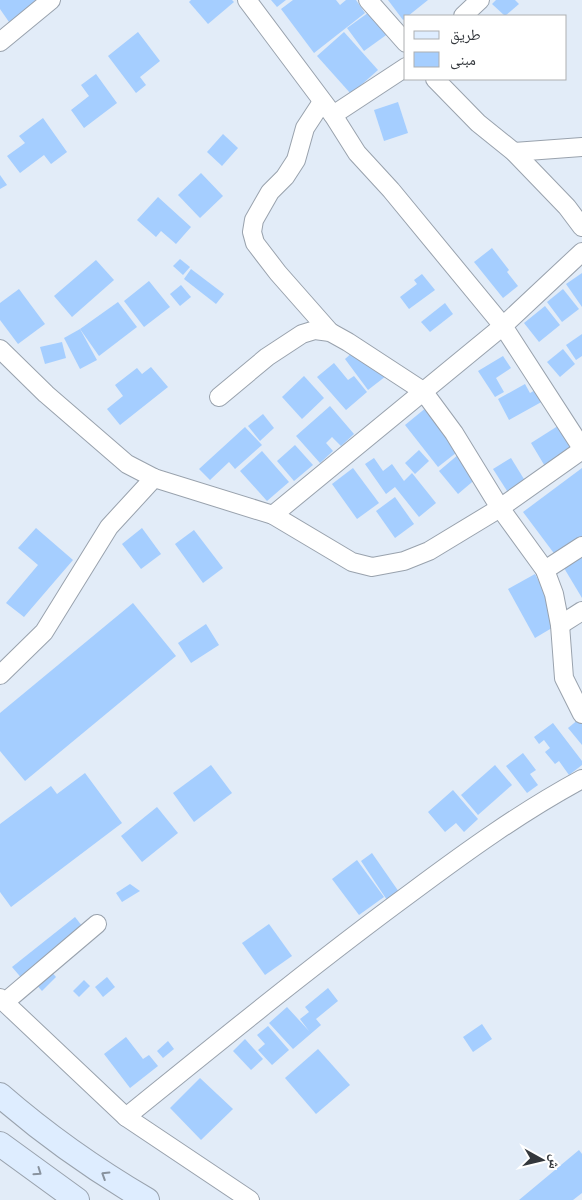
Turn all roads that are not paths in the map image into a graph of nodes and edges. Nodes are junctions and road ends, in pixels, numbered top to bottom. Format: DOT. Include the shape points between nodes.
graph roads {
  1 [pos="51,0"];
  2 [pos="247,0"];
  3 [pos="368,0"];
  4 [pos="480,0"];
  5 [pos="464,15"];
  6 [pos="404,41"];
  7 [pos="0,42"];
  8 [pos="404,68"];
  9 [pos="436,80"];
  10 [pos="327,109"];
  11 [pos="582,148"];
  12 [pos="514,152"];
  13 [pos="582,227"];
  14 [pos="582,252"];
  15 [pos="503,326"];
  16 [pos="330,332"];
  17 [pos="0,349"];
  18 [pos="423,391"];
  19 [pos="219,396"];
  20 [pos="582,449"];
  21 [pos="154,478"];
  22 [pos="500,508"];
  23 [pos="273,515"];
  24 [pos="582,546"];
  25 [pos="545,570"];
  26 [pos="582,611"];
  27 [pos="560,625"];
  28 [pos="0,674"];
  29 [pos="582,714"];
  30 [pos="582,779"];
  31 [pos="98,924"];
  32 [pos="2,1000"];
  33 [pos="0,1094"];
  34 [pos="126,1117"];
  35 [pos="0,1144"];
  36 [pos="77,1200"];
  37 [pos="147,1200"];
  38 [pos="250,1200"];
  1 -- 7 [label="street"];
  2 -- 10 [label="street"];
  3 -- 6 [label="street"];
  4 -- 5 [label="street"];
  8 -- 10 [label="street"];
  9 -- 12 [label="street" via="478,123"];
  10 -- 15 [label="street" via="356,153 391,190"];
  10 -- 16 [label="street" via="305,128 296,160 270,192 254,220 252,232 256,243 278,273"];
  11 -- 12 [label="street"];
  12 -- 13 [label="street"];
  14 -- 15 [label="street"];
  15 -- 18 [label="street"];
  15 -- 20 [label="street"];
  16 -- 18 [label="street"];
  16 -- 19 [label="street" via="315,330 302,334"];
  17 -- 21 [label="street" via="108,449 127,464"];
  18 -- 22 [label="street" via="454,433"];
  18 -- 23 [label="street"];
  20 -- 22 [label="street"];
  21 -- 23 [label="street"];
  21 -- 28 [label="street" via="109,527 44,632"];
  22 -- 23 [label="street" via="430,551 404,561 372,567 352,562"];
  22 -- 25 [label="street"];
  24 -- 25 [label="street"];
  25 -- 27 [label="street"];
  26 -- 27 [label="street"];
  27 -- 29 [label="street" via="564,678"];
  30 -- 34 [label="street" via="542,800 489,835 406,896"];
  31 -- 32 [label="street"];
  32 -- 34 [label="street"];
  37 -- 33 [label="main road, one-way" via="104,1175 45,1133"];
  34 -- 38 [label="street"];
  35 -- 36 [label="main road, one-way"];
}
